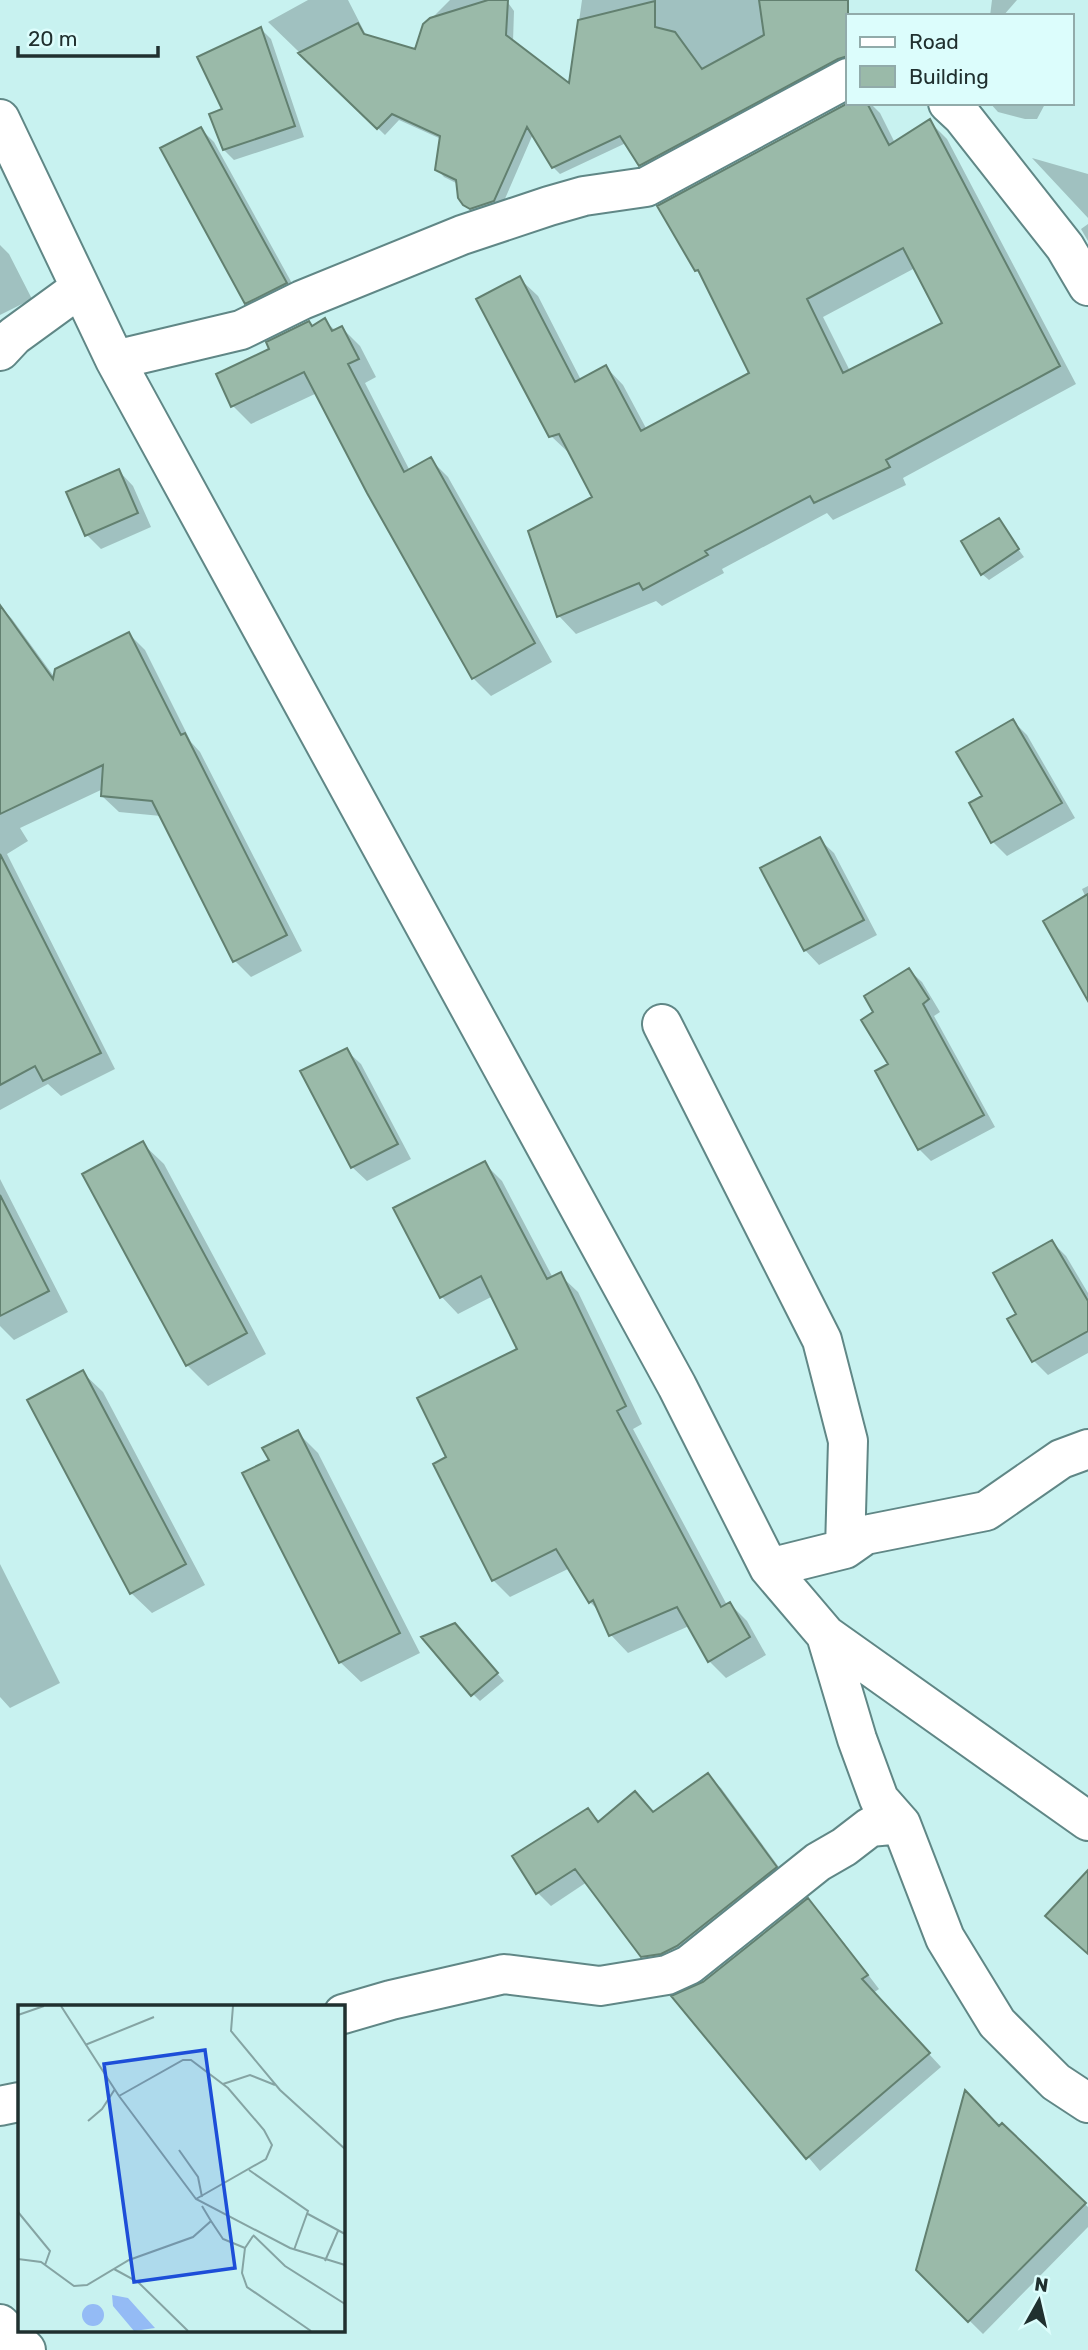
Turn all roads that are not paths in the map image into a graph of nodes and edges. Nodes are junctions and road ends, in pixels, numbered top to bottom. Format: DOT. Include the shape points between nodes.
graph roads {
  1 [pos="846,79"];
  2 [pos="950,105"];
  3 [pos="0,119"];
  4 [pos="1088,286"];
  5 [pos="80,288"];
  6 [pos="0,351"];
  7 [pos="115,360"];
  8 [pos="662,1024"];
  9 [pos="1088,1450"];
  10 [pos="845,1549"];
  11 [pos="769,1567"];
  12 [pos="826,1635"];
  13 [pos="1088,1821"];
  14 [pos="901,1825"];
  15 [pos="345,2013"];
  16 [pos="18,2102"];
  17 [pos="1088,2103"];
  18 [pos="0,2106"];
  19 [pos="0,2324"];
  20 [pos="26,2350"];
  1 -- 7 [label="street" via="646,187 584,196 537,210 302,300 241,330"];
  2 -- 4 [label="street" via="1065,247"];
  3 -- 5 [label="street"];
  5 -- 6 [label="street"];
  5 -- 7 [label="street"];
  7 -- 11 [label="street" via="677,1386"];
  8 -- 10 [label="street" via="822,1340 848,1441"];
  9 -- 10 [label="street" via="1061,1459 986,1511 865,1535"];
  10 -- 11 [label="street"];
  11 -- 12 [label="street"];
  12 -- 13 [label="street"];
  12 -- 14 [label="street" via="879,1799"];
  14 -- 15 [label="street" via="870,1827 818,1862 689,1965 667,1975 600,1986 505,1974"];
  14 -- 17 [label="street" via="945,1938 997,2022 1056,2081"];
  16 -- 18 [label="street"];
  19 -- 20 [label="street"];
}
